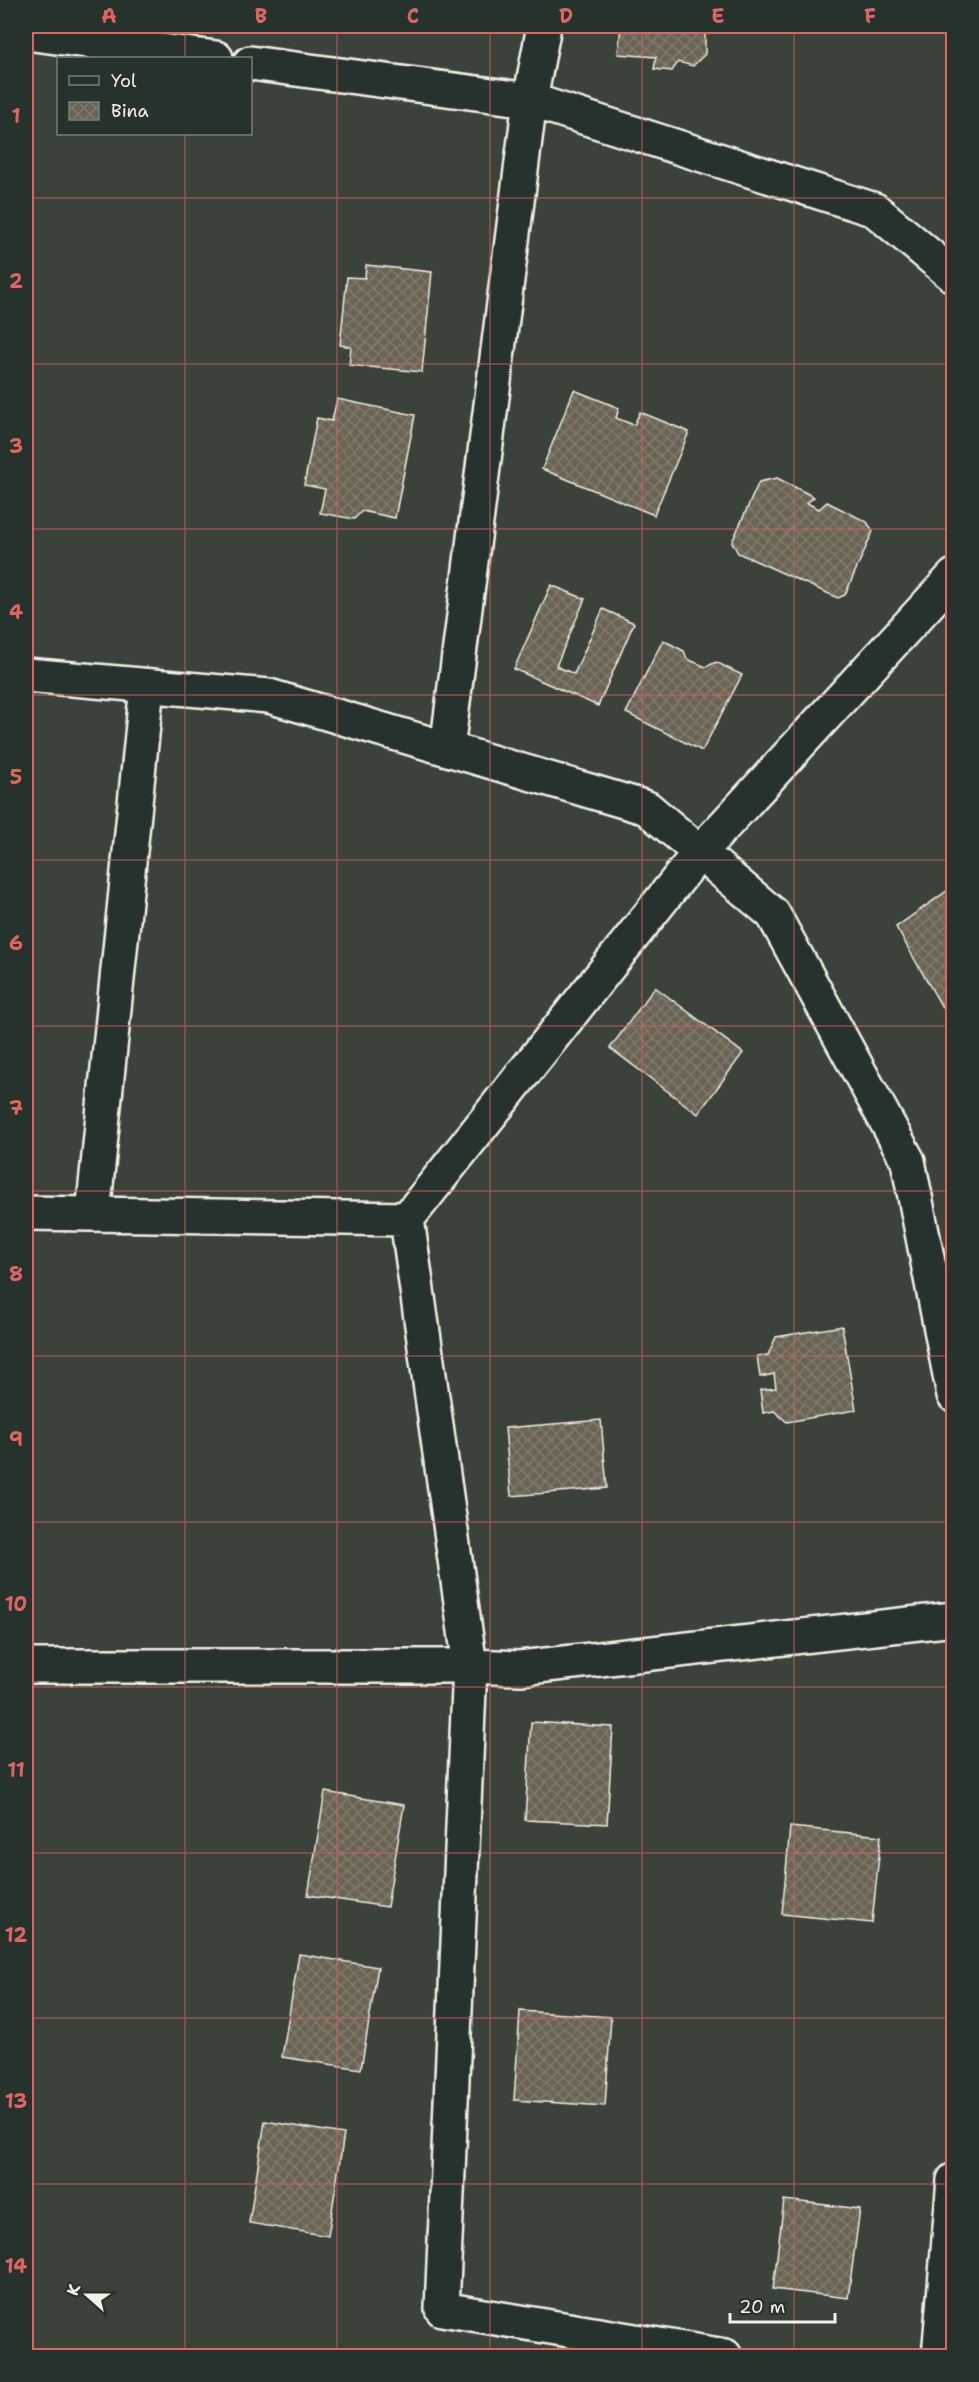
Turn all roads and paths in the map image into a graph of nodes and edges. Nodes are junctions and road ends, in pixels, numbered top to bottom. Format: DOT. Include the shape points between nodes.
graph roads {
  1 [pos="544,26"];
  2 [pos="26,33"];
  3 [pos="208,57"];
  4 [pos="252,63"];
  5 [pos="530,100"];
  6 [pos="954,276"];
  7 [pos="954,576"];
  8 [pos="26,675"];
  9 [pos="147,686"];
  10 [pos="447,749"];
  11 [pos="699,852"];
  12 [pos="26,1213"];
  13 [pos="93,1214"];
  14 [pos="407,1219"];
  15 [pos="954,1395"];
  16 [pos="954,1619"];
  17 [pos="26,1666"];
  18 [pos="470,1666"];
  19 [pos="954,2180"];
  20 [pos="724,2356"];
  21 [pos="939,2356"];
  1 -- 5 [label="street"];
  2 -- 3 [label="street"];
  4 -- 5 [label="street"];
  5 -- 6 [label="street" via="875,210"];
  5 -- 10 [label="street"];
  7 -- 11 [label="street"];
  8 -- 9 [label="street"];
  9 -- 10 [label="street" via="269,696"];
  9 -- 13 [label="street"];
  10 -- 11 [label="street" via="647,808"];
  11 -- 14 [label="street"];
  11 -- 15 [label="street" via="772,914 908,1161"];
  12 -- 13 [label="street"];
  13 -- 14 [label="street"];
  14 -- 18 [label="street"];
  16 -- 18 [label="street" via="520,1668"];
  17 -- 18 [label="street"];
  18 -- 20 [label="street" via="442,2309"];
  19 -- 21 [label="street"];
}
